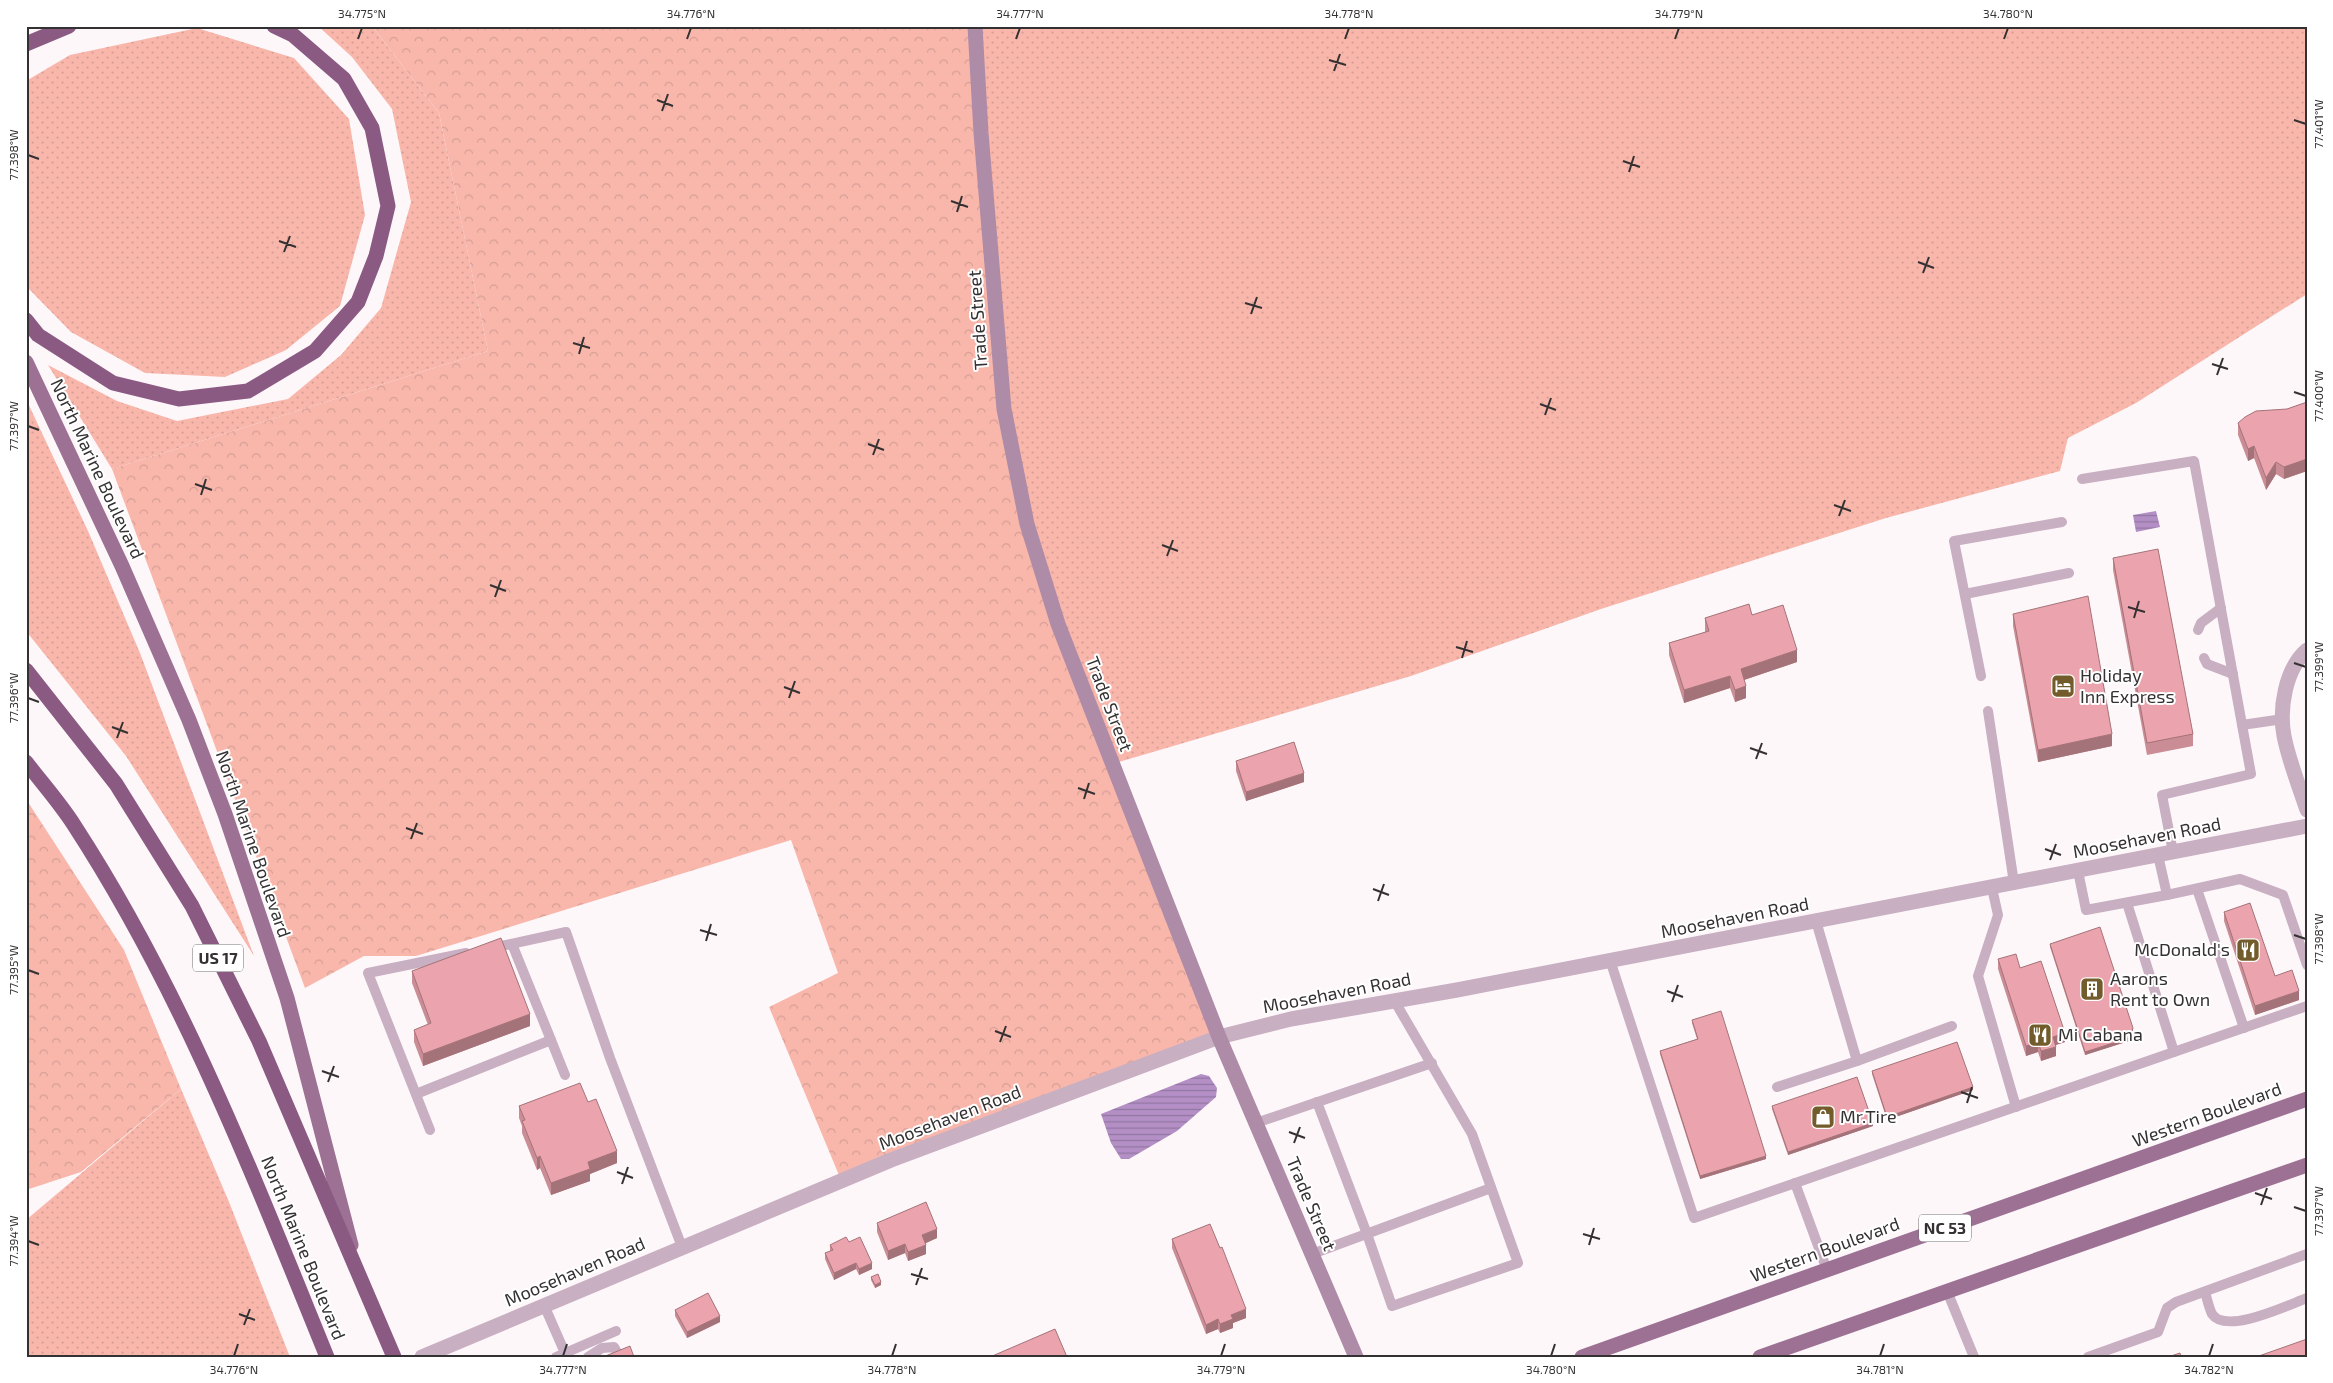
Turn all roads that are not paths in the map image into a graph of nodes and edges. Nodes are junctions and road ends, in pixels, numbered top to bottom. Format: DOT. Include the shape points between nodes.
graph roads {
  1 [pos="69,26"];
  2 [pos="274,26"];
  3 [pos="975,26"];
  4 [pos="26,44"];
  5 [pos="26,320"];
  6 [pos="26,362"];
  7 [pos="2082,479"];
  8 [pos="2062,522"];
  9 [pos="2069,573"];
  10 [pos="1964,594"];
  11 [pos="2221,608"];
  12 [pos="2198,630"];
  13 [pos="2307,650"];
  14 [pos="2204,658"];
  15 [pos="26,670"];
  16 [pos="2233,674"];
  17 [pos="1982,676"];
  18 [pos="1988,711"];
  19 [pos="2283,719"];
  20 [pos="2242,725"];
  21 [pos="26,762"];
  22 [pos="2307,810"];
  23 [pos="2307,826"];
  24 [pos="2173,852"];
  25 [pos="2158,855"];
  26 [pos="2078,871"];
  27 [pos="2014,883"];
  28 [pos="1992,888"];
  29 [pos="2198,889"];
  30 [pos="2166,895"];
  31 [pos="2127,903"];
  32 [pos="1816,921"];
  33 [pos="512,944"];
  34 [pos="1610,960"];
  35 [pos="2306,961"];
  36 [pos="1394,1000"];
  37 [pos="2307,1006"];
  38 [pos="1952,1026"];
  39 [pos="2244,1028"];
  40 [pos="1219,1037"];
  41 [pos="551,1040"];
  42 [pos="2174,1052"];
  43 [pos="1857,1061"];
  44 [pos="1432,1062"];
  45 [pos="565,1075"];
  46 [pos="1777,1088"];
  47 [pos="416,1094"];
  48 [pos="2307,1099"];
  49 [pos="1316,1102"];
  50 [pos="2016,1107"];
  51 [pos="1256,1123"];
  52 [pos="430,1130"];
  53 [pos="2307,1165"];
  54 [pos="1795,1183"];
  55 [pos="1492,1188"];
  56 [pos="1367,1234"];
  57 [pos="682,1247"];
  58 [pos="1312,1254"];
  59 [pos="2307,1254"];
  60 [pos="1827,1270"];
  61 [pos="359,1276"];
  62 [pos="1948,1291"];
  63 [pos="2205,1292"];
  64 [pos="2307,1298"];
  65 [pos="544,1306"];
  66 [pos="616,1332"];
  67 [pos="600,1351"];
  68 [pos="618,1354"];
  69 [pos="560,1355"];
  70 [pos="327,1357"];
  71 [pos="394,1357"];
  72 [pos="422,1357"];
  73 [pos="588,1357"];
  74 [pos="1356,1357"];
  75 [pos="1582,1357"];
  76 [pos="1760,1357"];
  77 [pos="1974,1357"];
  78 [pos="2088,1357"];
  1 -- 4 [label="highway"];
  2 -- 5 [label="highway" via="293,35 344,79 372,128 388,206 376,256 358,302 315,351 248,391 179,399 113,383 38,335"];
  3 -- 40 [label="street, Trade Street" via="1004,409 1027,524 1062,634"];
  6 -- 61 [label="main road, North Marine Boulevard" via="126,575 189,720 224,814 287,998"];
  7 -- 11 [label="lane" via="2194,461"];
  8 -- 10 [label="lane" via="1954,541"];
  9 -- 10 [label="lane"];
  10 -- 17 [label="lane"];
  11 -- 12 [label="lane" via="2201,622"];
  11 -- 16 [label="lane"];
  13 -- 19 [label="street" via="2299,657 2290,678 2283,703"];
  14 -- 16 [label="lane" via="2207,664"];
  15 -- 61 [label="highway, US 17" via="116,784 192,906 259,1041"];
  16 -- 20 [label="lane"];
  18 -- 27 [label="lane"];
  19 -- 20 [label="lane"];
  19 -- 22 [label="street" via="2284,736"];
  20 -- 24 [label="lane" via="2251,774 2162,794"];
  21 -- 70 [label="highway, North Marine Boulevard" via="74,824 129,917 199,1052"];
  23 -- 24 [label="street, Moosehaven Road"];
  24 -- 25 [label="street, Moosehaven Road"];
  25 -- 26 [label="street, Moosehaven Road"];
  25 -- 30 [label="lane"];
  26 -- 27 [label="street, Moosehaven Road"];
  26 -- 31 [label="lane" via="2086,910"];
  27 -- 28 [label="street, Moosehaven Road"];
  28 -- 32 [label="street, Moosehaven Road"];
  28 -- 50 [label="lane" via="1998,915 1978,976"];
  29 -- 30 [label="lane"];
  29 -- 35 [label="lane" via="2240,879 2284,895"];
  29 -- 39 [label="lane"];
  30 -- 31 [label="lane"];
  31 -- 42 [label="lane"];
  32 -- 34 [label="street, Moosehaven Road"];
  32 -- 43 [label="lane"];
  33 -- 41 [label="lane"];
  33 -- 47 [label="lane" via="368,973"];
  33 -- 57 [label="lane" via="566,932"];
  34 -- 36 [label="street, Moosehaven Road"];
  34 -- 54 [label="lane" via="1694,1218"];
  36 -- 40 [label="street, Moosehaven Road" via="1292,1019"];
  36 -- 44 [label="lane"];
  37 -- 39 [label="lane"];
  38 -- 43 [label="lane"];
  39 -- 42 [label="lane"];
  40 -- 51 [label="street, Trade Street"];
  40 -- 57 [label="street, Moosehaven Road" via="891,1160"];
  41 -- 45 [label="lane"];
  41 -- 47 [label="lane"];
  42 -- 50 [label="lane"];
  43 -- 46 [label="lane"];
  44 -- 49 [label="lane"];
  44 -- 55 [label="lane" via="1472,1134"];
  47 -- 52 [label="lane"];
  48 -- 60 [label="main road, Western Boulevard / NC 53"];
  49 -- 51 [label="lane"];
  49 -- 56 [label="lane"];
  50 -- 54 [label="lane"];
  51 -- 58 [label="street, Trade Street"];
  53 -- 62 [label="main road"];
  54 -- 60 [label="lane"];
  55 -- 56 [label="lane"];
  55 -- 56 [label="lane" via="1518,1262 1392,1306"];
  56 -- 58 [label="lane"];
  57 -- 65 [label="street, Moosehaven Road"];
  58 -- 74 [label="street, Trade Street"];
  59 -- 63 [label="lane"];
  60 -- 75 [label="main road, Western Boulevard / NC 53"];
  61 -- 71 [label="highway, North Marine Boulevard / US 17"];
  62 -- 76 [label="main road"];
  62 -- 77 [label="lane"];
  63 -- 64 [label="lane" via="2213,1315 2222,1322 2237,1322"];
  63 -- 78 [label="lane" via="2167,1308 2158,1332"];
  65 -- 69 [label="lane"];
  65 -- 72 [label="street, Moosehaven Road"];
  66 -- 67 [label="lane"];
  67 -- 68 [label="lane" via="614,1348"];
  67 -- 69 [label="lane"];
  67 -- 73 [label="lane"];
}
